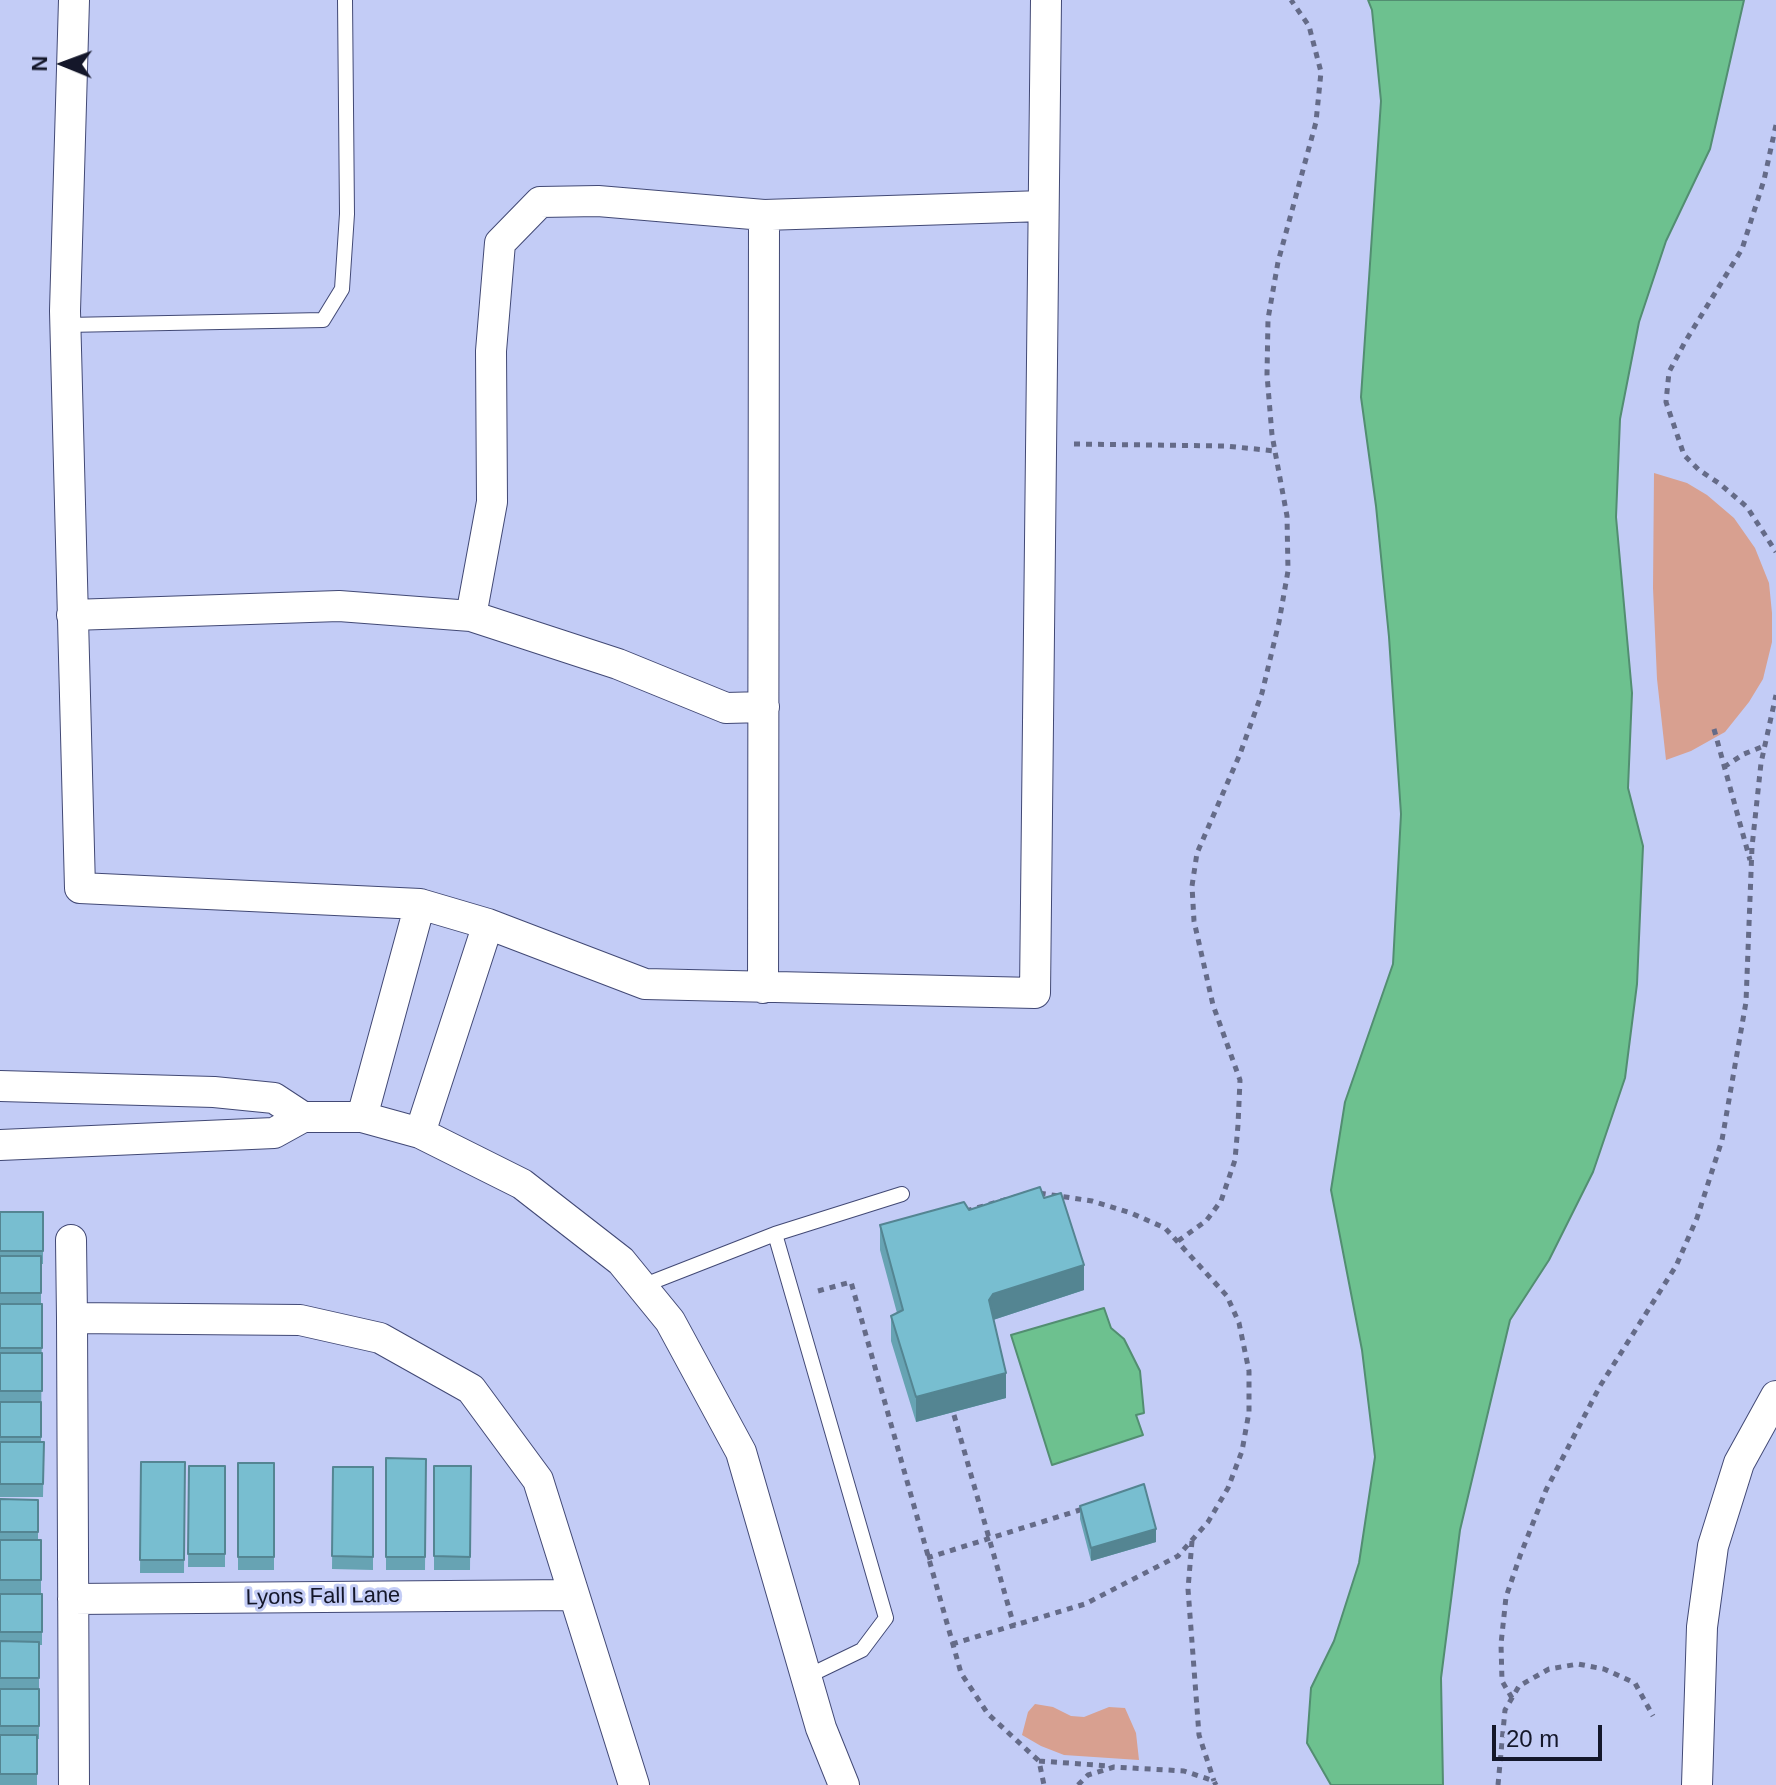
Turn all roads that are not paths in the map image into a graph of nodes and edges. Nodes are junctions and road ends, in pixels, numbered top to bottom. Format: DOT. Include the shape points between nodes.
graph roads {
  1 [pos="74,0"];
  2 [pos="345,0"];
  3 [pos="1046,0"];
  4 [pos="1043,206"];
  5 [pos="764,215"];
  6 [pos="66,325"];
  7 [pos="72,615"];
  8 [pos="471,616"];
  9 [pos="764,707"];
  10 [pos="420,904"];
  11 [pos="488,924"];
  12 [pos="763,988"];
  13 [pos="0,1086"];
  14 [pos="303,1117"];
  15 [pos="362,1117"];
  16 [pos="420,1133"];
  17 [pos="0,1145"];
  18 [pos="902,1194"];
  19 [pos="775,1234"];
  20 [pos="71,1240"];
  21 [pos="642,1286"];
  22 [pos="72,1318"];
  23 [pos="1776,1396"];
  24 [pos="574,1595"];
  25 [pos="73,1599"];
  26 [pos="806,1677"];
  27 [pos="74,1785"];
  28 [pos="634,1785"];
  29 [pos="844,1785"];
  30 [pos="1697,1785"];
  1 -- 6 [label="street"];
  2 -- 6 [label="lane" via="347,214 342,289 323,320"];
  3 -- 4 [label="street"];
  4 -- 5 [label="street"];
  4 -- 12 [label="street" via="1035,993"];
  5 -- 8 [label="street" via="598,201 540,202 500,243 491,351 492,502"];
  5 -- 9 [label="street"];
  6 -- 7 [label="street"];
  7 -- 8 [label="street" via="339,606"];
  7 -- 10 [label="street" via="80,888"];
  8 -- 9 [label="street" via="618,664 726,708"];
  9 -- 12 [label="street"];
  10 -- 11 [label="street"];
  10 -- 15 [label="street"];
  11 -- 12 [label="street" via="645,984"];
  11 -- 16 [label="street"];
  13 -- 14 [label="street" via="274,1098"];
  14 -- 15 [label="street"];
  14 -- 17 [label="street" via="274,1133"];
  15 -- 16 [label="street"];
  16 -- 21 [label="street" via="522,1184 621,1261"];
  18 -- 19 [label="lane"];
  19 -- 21 [label="lane"];
  19 -- 26 [label="lane" via="886,1618 862,1650"];
  20 -- 22 [label="street"];
  21 -- 26 [label="street" via="670,1321 741,1452"];
  22 -- 24 [label="street" via="300,1320 380,1338 471,1389 538,1480"];
  22 -- 25 [label="street"];
  23 -- 30 [label="street" via="1739,1463 1713,1546 1702,1627"];
  24 -- 25 [label="street, Lyons Fall Lane"];
  24 -- 28 [label="street"];
  25 -- 27 [label="street"];
  26 -- 29 [label="street"];
}
